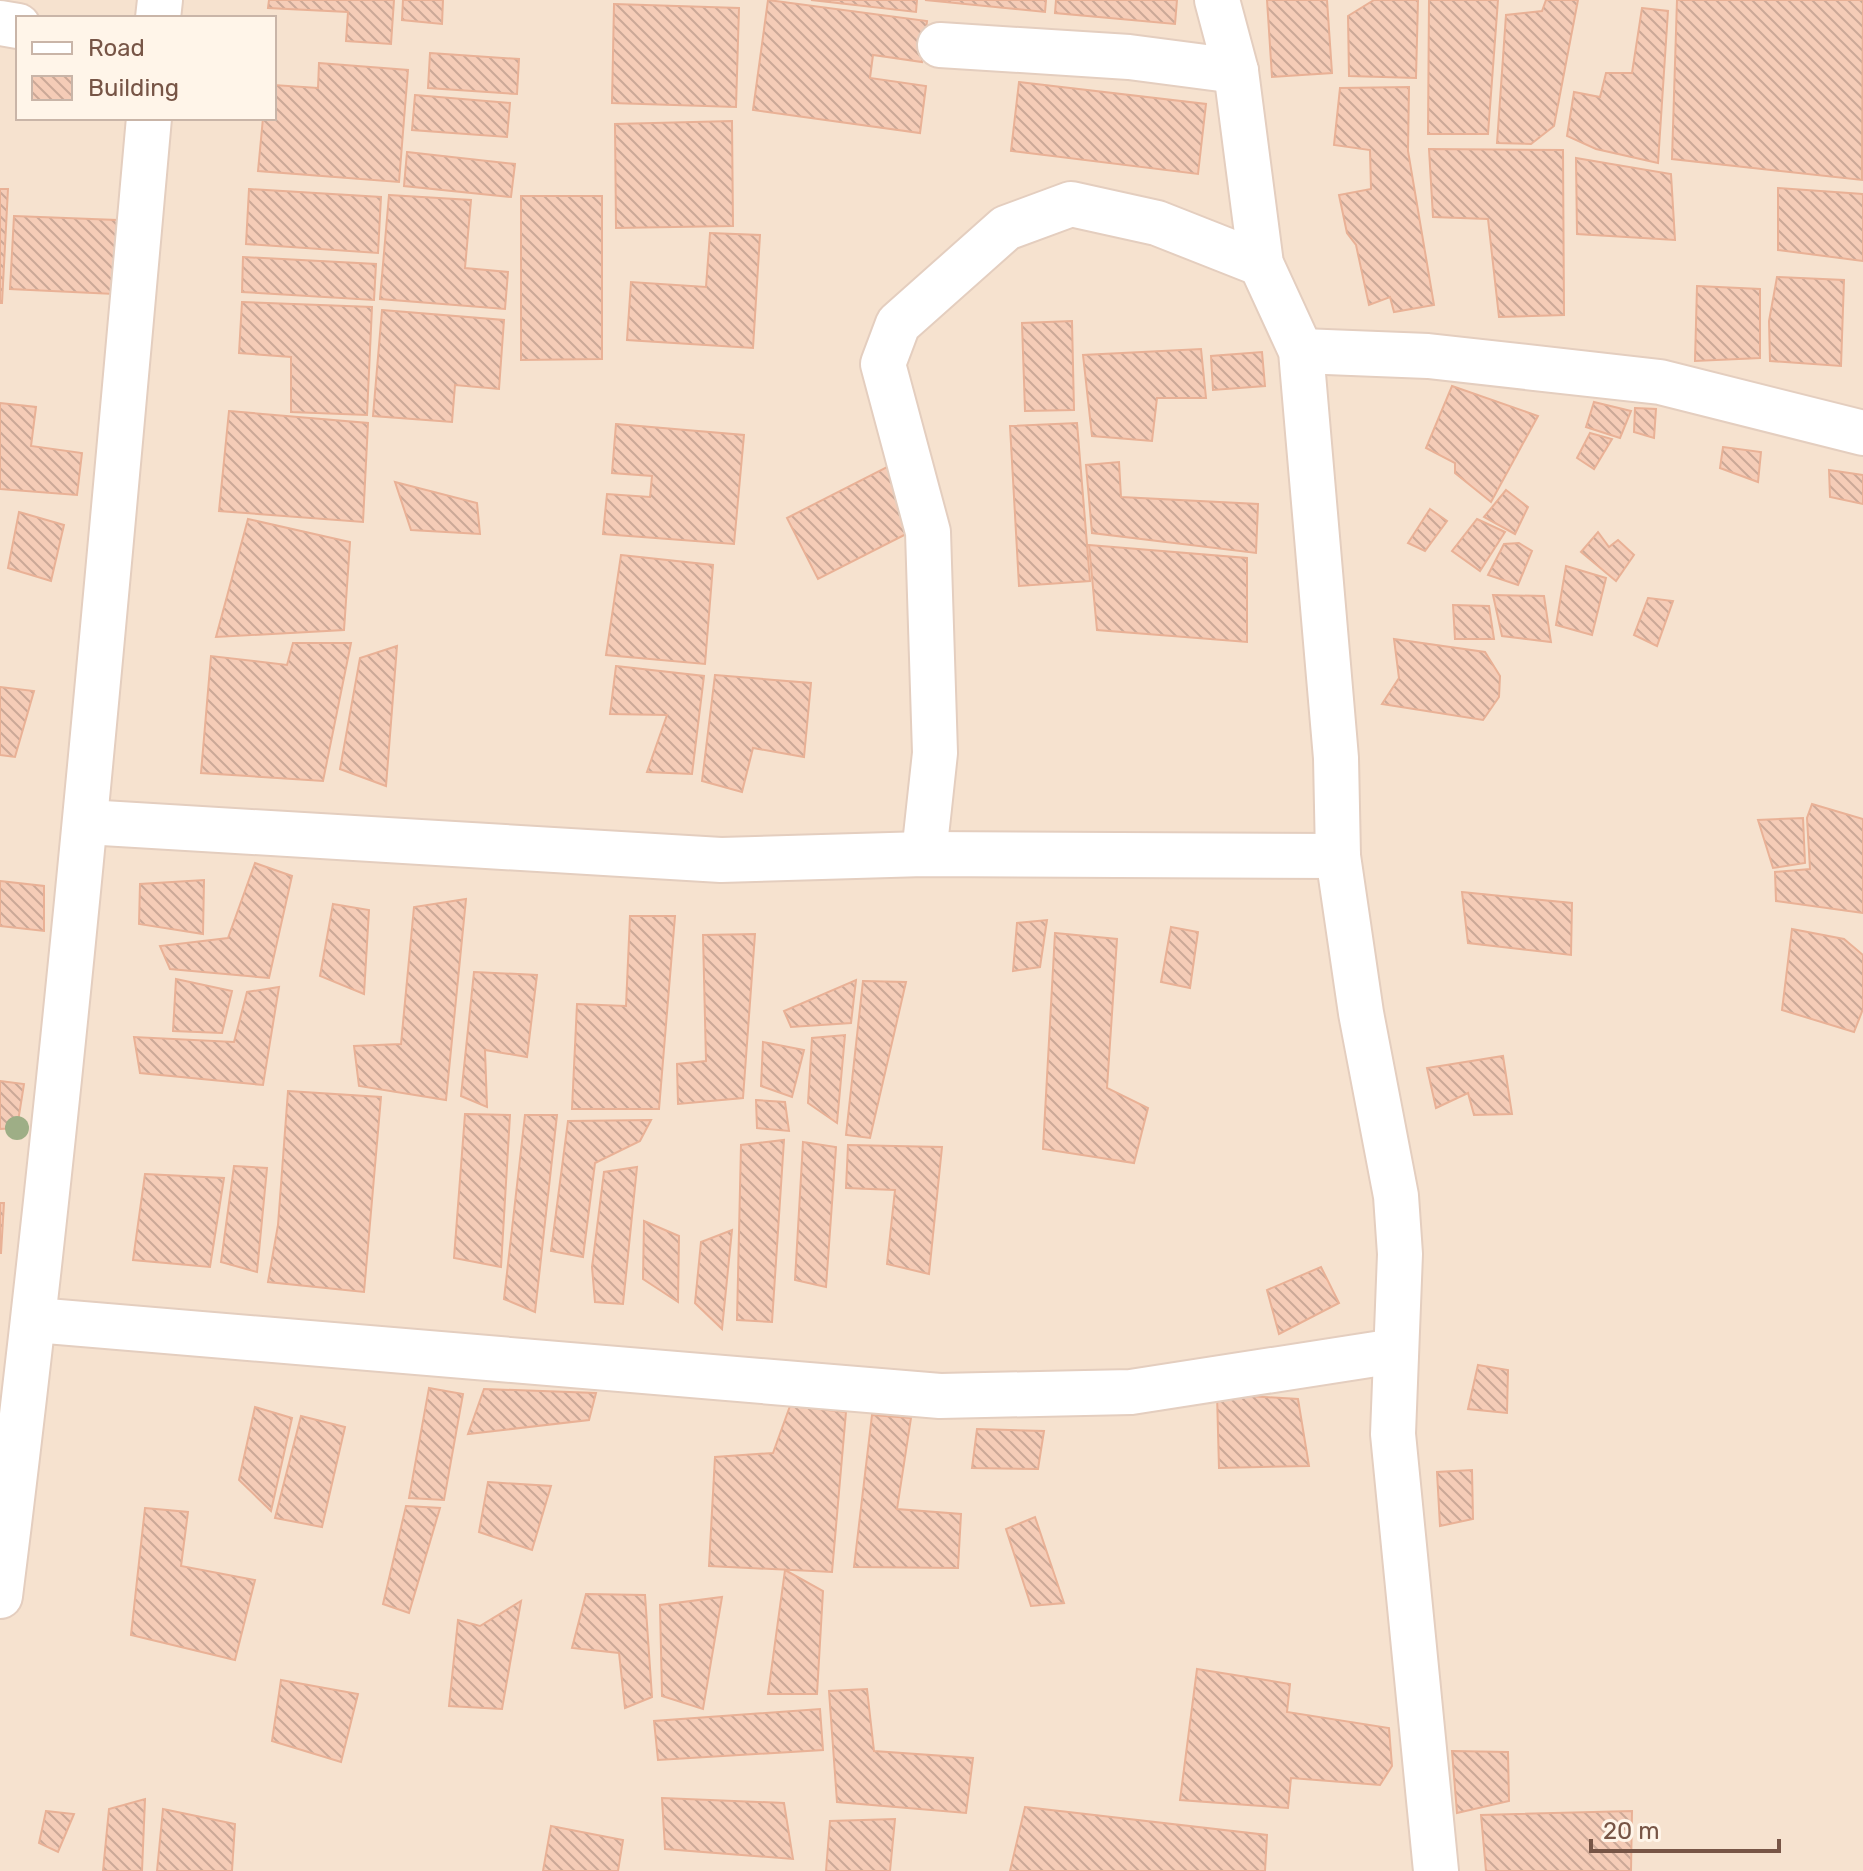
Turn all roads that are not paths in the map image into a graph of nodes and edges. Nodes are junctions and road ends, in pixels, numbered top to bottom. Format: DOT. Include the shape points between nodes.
graph roads {
  1 [pos="1217,0"];
  2 [pos="940,45"];
  3 [pos="1236,71"];
  4 [pos="149,120"];
  5 [pos="1261,264"];
  6 [pos="1301,351"];
  7 [pos="1863,433"];
  8 [pos="86,822"];
  9 [pos="924,854"];
  10 [pos="1338,856"];
  11 [pos="35,1320"];
  12 [pos="1395,1351"];
  13 [pos="0,1596"];
  14 [pos="1436,1871"];
  1 -- 3 [label="street"];
  2 -- 3 [label="street" via="1129,57"];
  3 -- 5 [label="street"];
  4 -- 8 [label="street"];
  5 -- 6 [label="street"];
  5 -- 9 [label="street" via="1157,223 1071,204 1006,228 898,324 883,364 928,532 935,753"];
  6 -- 7 [label="street" via="1428,356 1660,382"];
  6 -- 10 [label="street" via="1336,758"];
  8 -- 9 [label="street" via="721,860"];
  8 -- 11 [label="street"];
  9 -- 10 [label="street"];
  10 -- 12 [label="street" via="1396,1196 1400,1254"];
  11 -- 12 [label="street" via="940,1396 1131,1392"];
  11 -- 13 [label="street"];
  12 -- 14 [label="street" via="1393,1434"];
}
